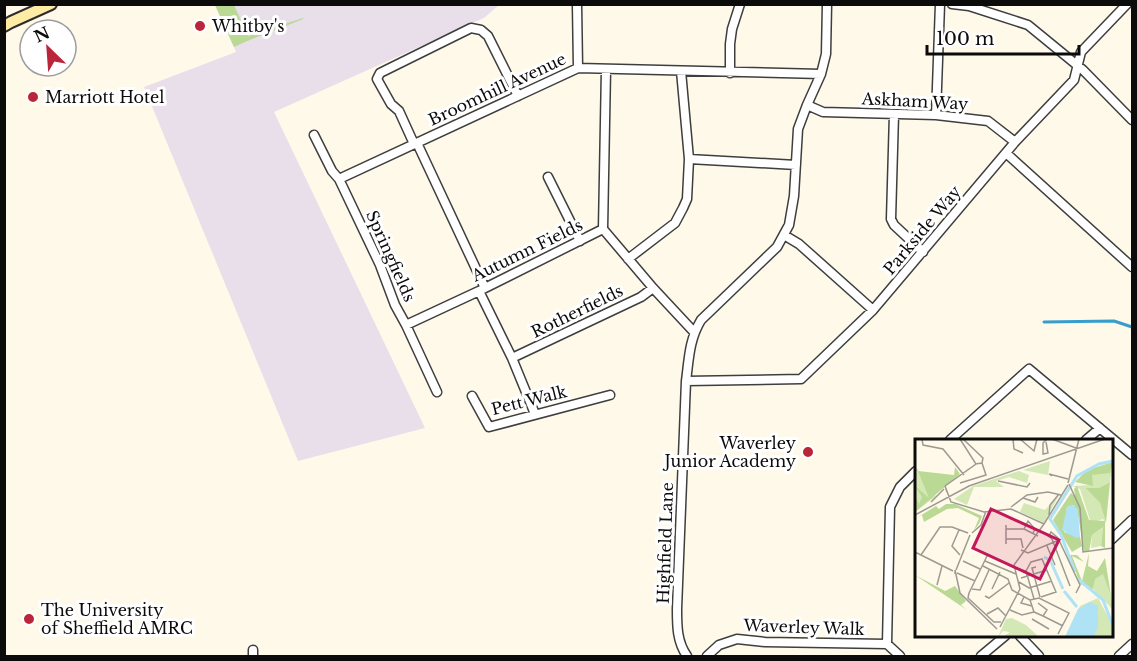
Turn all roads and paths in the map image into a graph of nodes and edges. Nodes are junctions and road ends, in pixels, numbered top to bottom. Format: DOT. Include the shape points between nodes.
graph roads {
  1 [pos="51,4"];
  2 [pos="577,4"];
  3 [pos="740,4"];
  4 [pos="827,4"];
  5 [pos="940,4"];
  6 [pos="952,4"];
  7 [pos="1127,4"];
  8 [pos="969,5"];
  9 [pos="7,23"];
  10 [pos="1078,67"];
  11 [pos="578,68"];
  12 [pos="606,69"];
  13 [pos="681,72"];
  14 [pos="730,73"];
  15 [pos="821,74"];
  16 [pos="518,96"];
  17 [pos="807,105"];
  18 [pos="894,114"];
  19 [pos="936,115"];
  20 [pos="1132,120"];
  21 [pos="314,135"];
  22 [pos="1015,142"];
  23 [pos="416,143"];
  24 [pos="1006,153"];
  25 [pos="689,159"];
  26 [pos="795,165"];
  27 [pos="548,177"];
  28 [pos="339,179"];
  29 [pos="603,230"];
  30 [pos="784,235"];
  31 [pos="580,241"];
  32 [pos="923,252"];
  33 [pos="628,259"];
  34 [pos="1132,267"];
  35 [pos="653,288"];
  36 [pos="482,290"];
  37 [pos="873,310"];
  38 [pos="406,325"];
  39 [pos="694,332"];
  40 [pos="512,358"];
  41 [pos="686,381"];
  42 [pos="437,392"];
  43 [pos="610,395"];
  44 [pos="472,396"];
  45 [pos="535,414"];
  46 [pos="1100,428"];
  47 [pos="952,439"];
  48 [pos="1088,439"];
  49 [pos="1132,454"];
  50 [pos="915,472"];
  51 [pos="1132,520"];
  52 [pos="1113,538"];
  53 [pos="1004,637"];
  54 [pos="1021,637"];
  55 [pos="887,644"];
  56 [pos="1132,644"];
  57 [pos="687,657"];
  58 [pos="707,657"];
  59 [pos="900,657"];
  60 [pos="981,657"];
  61 [pos="1039,657"];
  62 [pos="1119,657"];
  1 -- 9 [label="main road"];
  2 -- 11 [label="street"];
  3 -- 14 [label="street" via="732,29"];
  4 -- 15 [label="street, Highfield Lane" via="826,54"];
  5 -- 19 [label="street"];
  6 -- 8 [label="street"];
  7 -- 10 [label="street, Parkside Way" via="1081,52"];
  8 -- 10 [label="street" via="1028,25"];
  10 -- 20 [label="street"];
  10 -- 22 [label="street, Parkside Way" via="1074,80"];
  11 -- 12 [label="street, Broomhill Avenue"];
  11 -- 16 [label="street, Broomhill Avenue"];
  12 -- 13 [label="street, Broomhill Avenue"];
  12 -- 29 [label="street"];
  13 -- 14 [label="street, Broomhill Avenue"];
  13 -- 25 [label="street"];
  14 -- 15 [label="street, Broomhill Avenue"];
  15 -- 17 [label="street, Highfield Lane"];
  16 -- 23 [label="street, Broomhill Avenue"];
  16 -- 23 [label="street" via="488,36 471,28 380,73 377,79"];
  17 -- 18 [label="street, Askham Way" via="823,112"];
  17 -- 26 [label="street, Highfield Lane" via="798,129"];
  18 -- 19 [label="street, Askham Way"];
  18 -- 32 [label="street" via="891,219"];
  19 -- 22 [label="street, Askham Way" via="988,121"];
  21 -- 28 [label="street, Springfields"];
  22 -- 24 [label="street, Parkside Way"];
  23 -- 28 [label="street, Broomhill Avenue"];
  23 -- 36 [label="street"];
  24 -- 32 [label="street, Parkside Way"];
  24 -- 34 [label="street"];
  25 -- 26 [label="street"];
  25 -- 33 [label="street" via="687,199 680,215"];
  26 -- 30 [label="street, Highfield Lane" via="794,196"];
  27 -- 31 [label="street"];
  28 -- 38 [label="street, Springfields"];
  29 -- 31 [label="street, Autumn Fields"];
  29 -- 33 [label="street, Autumn Fields"];
  30 -- 37 [label="street"];
  30 -- 39 [label="street, Highfield Lane" via="777,247 700,320"];
  31 -- 36 [label="street, Autumn Fields"];
  32 -- 37 [label="street, Parkside Way"];
  33 -- 35 [label="street, Autumn Fields"];
  35 -- 39 [label="street, Autumn Fields"];
  35 -- 40 [label="street, Rotherfields"];
  36 -- 38 [label="street, Autumn Fields"];
  36 -- 40 [label="street"];
  37 -- 41 [label="street, Parkside Way" via="801,379"];
  38 -- 42 [label="street, Springfields"];
  39 -- 41 [label="street, Highfield Lane"];
  40 -- 45 [label="street"];
  41 -- 57 [label="street, Highfield Lane" via="677,633"];
  43 -- 45 [label="street, Pett Walk"];
  44 -- 45 [label="street, Pett Walk" via="489,427"];
  46 -- 47 [label="street" via="1029,369"];
  46 -- 48 [label="street"];
  46 -- 49 [label="street"];
  50 -- 55 [label="street" via="900,487 890,507"];
  51 -- 52 [label="street"];
  53 -- 60 [label="street"];
  54 -- 61 [label="street"];
  55 -- 58 [label="street, Waverley Walk" via="737,639 719,645"];
  55 -- 59 [label="street, Waverley Walk"];
  56 -- 62 [label="street"];
}
